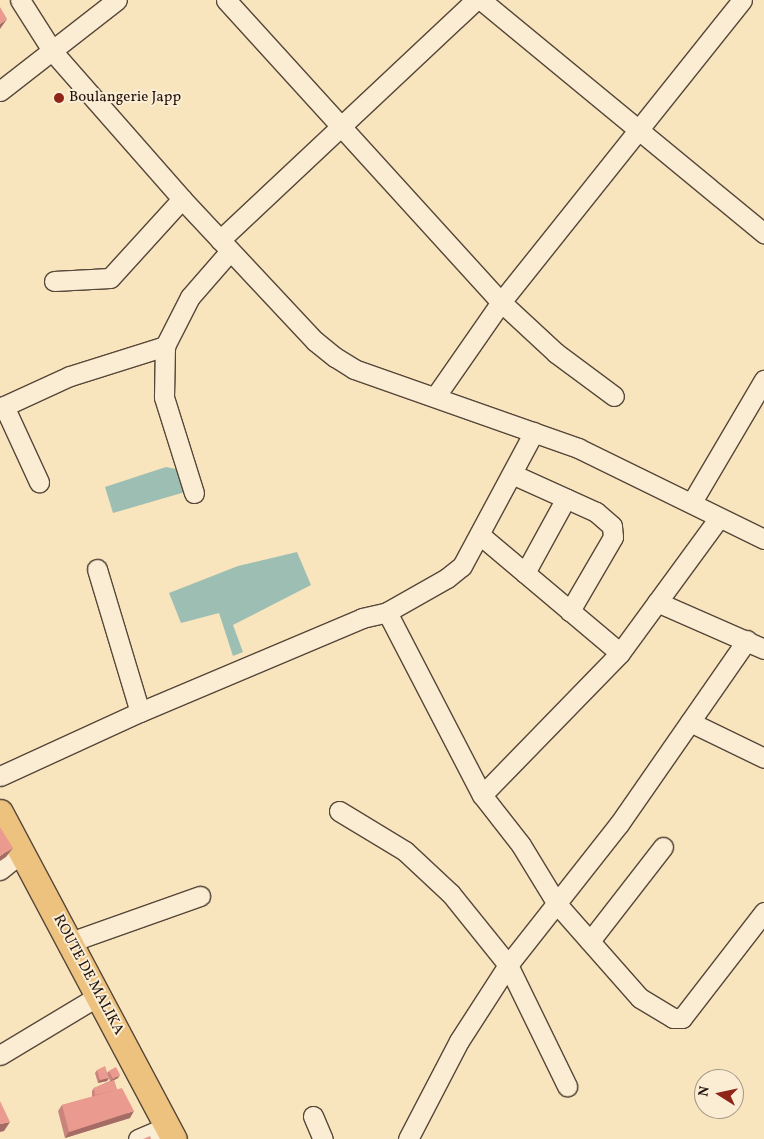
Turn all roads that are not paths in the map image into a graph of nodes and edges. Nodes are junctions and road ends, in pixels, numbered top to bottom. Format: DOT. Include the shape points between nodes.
graph roads {
  1 [pos="20,0"];
  2 [pos="117,0"];
  3 [pos="226,0"];
  4 [pos="742,0"];
  5 [pos="486,2"];
  6 [pos="53,52"];
  7 [pos="0,91"];
  8 [pos="342,127"];
  9 [pos="638,134"];
  10 [pos="182,199"];
  11 [pos="764,233"];
  12 [pos="225,246"];
  13 [pos="54,281"];
  14 [pos="502,302"];
  15 [pos="165,346"];
  16 [pos="764,380"];
  17 [pos="614,396"];
  18 [pos="435,397"];
  19 [pos="2,407"];
  20 [pos="534,432"];
  21 [pos="512,474"];
  22 [pos="38,482"];
  23 [pos="194,493"];
  24 [pos="566,498"];
  25 [pos="692,502"];
  26 [pos="718,519"];
  27 [pos="480,535"];
  28 [pos="764,539"];
  29 [pos="97,569"];
  30 [pos="525,573"];
  31 [pos="657,602"];
  32 [pos="570,611"];
  33 [pos="388,612"];
  34 [pos="747,640"];
  35 [pos="764,649"];
  36 [pos="620,653"];
  37 [pos="140,712"];
  38 [pos="690,722"];
  39 [pos="764,758"];
  40 [pos="0,776"];
  41 [pos="482,796"];
  42 [pos="339,811"];
  43 [pos="0,812"];
  44 [pos="663,847"];
  45 [pos="22,852"];
  46 [pos="0,870"];
  47 [pos="200,896"];
  48 [pos="557,904"];
  49 [pos="764,912"];
  50 [pos="590,941"];
  51 [pos="70,942"];
  52 [pos="508,965"];
  53 [pos="98,996"];
  54 [pos="0,1055"];
  55 [pos="567,1086"];
  56 [pos="313,1116"];
  57 [pos="171,1133"];
  58 [pos="138,1139"];
  59 [pos="323,1139"];
  60 [pos="408,1139"];
  1 -- 6 [label="street"];
  2 -- 6 [label="street"];
  3 -- 8 [label="street"];
  4 -- 9 [label="street"];
  5 -- 8 [label="street"];
  5 -- 9 [label="street"];
  6 -- 7 [label="street"];
  6 -- 10 [label="street"];
  8 -- 12 [label="street"];
  8 -- 14 [label="street"];
  9 -- 11 [label="street"];
  9 -- 14 [label="street"];
  10 -- 12 [label="street"];
  10 -- 13 [label="street" via="110,278"];
  12 -- 15 [label="street" via="190,297"];
  12 -- 18 [label="street" via="335,357 354,369"];
  14 -- 17 [label="street" via="556,353"];
  14 -- 18 [label="street"];
  15 -- 19 [label="street" via="70,376"];
  15 -- 23 [label="street" via="164,397"];
  16 -- 25 [label="street"];
  18 -- 20 [label="street"];
  19 -- 22 [label="street"];
  20 -- 21 [label="street"];
  20 -- 25 [label="street" via="578,448"];
  21 -- 24 [label="street"];
  21 -- 27 [label="street"];
  24 -- 30 [label="street"];
  24 -- 32 [label="street" via="606,518 613,537"];
  25 -- 26 [label="street"];
  26 -- 28 [label="street"];
  26 -- 31 [label="street"];
  27 -- 30 [label="street"];
  27 -- 33 [label="street" via="462,566"];
  29 -- 37 [label="street"];
  30 -- 32 [label="street"];
  31 -- 34 [label="street"];
  31 -- 36 [label="street"];
  32 -- 36 [label="street"];
  33 -- 37 [label="street" via="362,618"];
  33 -- 41 [label="street"];
  34 -- 35 [label="street"];
  34 -- 38 [label="street"];
  36 -- 41 [label="street"];
  37 -- 40 [label="street"];
  38 -- 39 [label="street"];
  38 -- 48 [label="street"];
  41 -- 48 [label="street" via="521,845"];
  42 -- 52 [label="street" via="405,851 451,894"];
  43 -- 45 [label="main road, ROUTE DE MALIKA"];
  44 -- 50 [label="street"];
  45 -- 46 [label="street"];
  45 -- 51 [label="main road, ROUTE DE MALIKA"];
  47 -- 51 [label="street"];
  48 -- 50 [label="street"];
  48 -- 52 [label="street"];
  49 -- 50 [label="street" via="682,1018 673,1018 640,998"];
  51 -- 53 [label="main road, ROUTE DE MALIKA"];
  52 -- 55 [label="street"];
  52 -- 60 [label="street" via="459,1041"];
  53 -- 54 [label="street"];
  53 -- 57 [label="main road, ROUTE DE MALIKA"];
  56 -- 59 [label="street"];
  57 -- 58 [label="street"];
}
